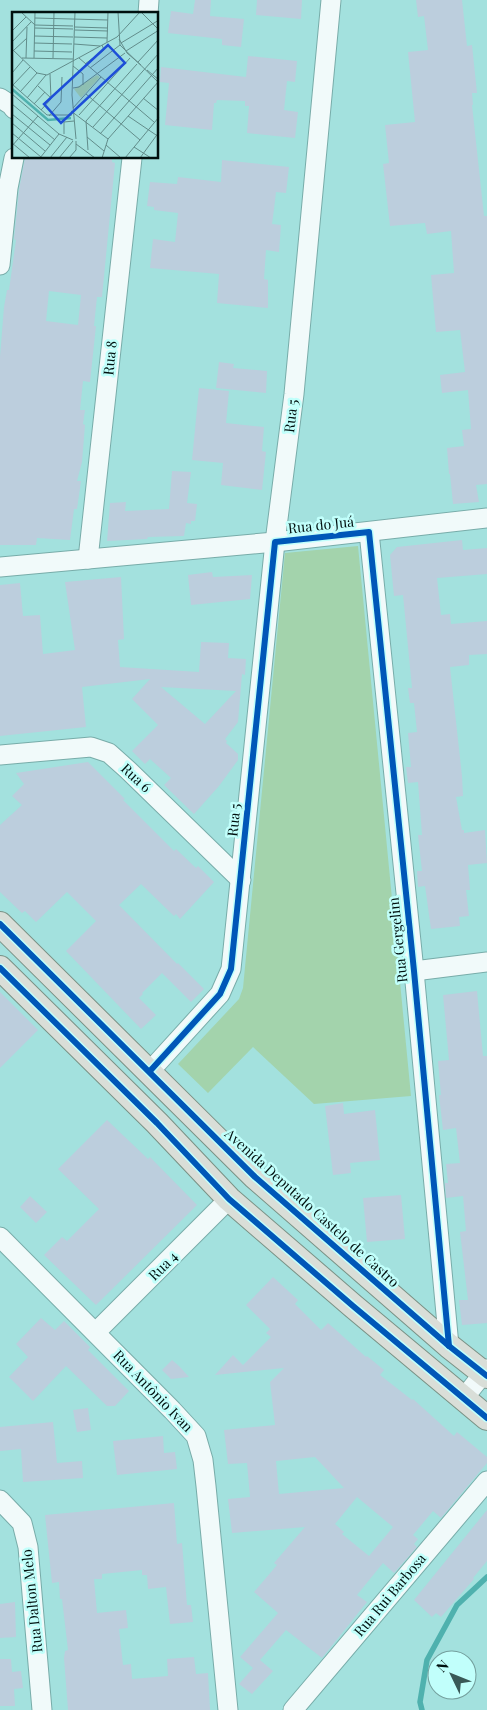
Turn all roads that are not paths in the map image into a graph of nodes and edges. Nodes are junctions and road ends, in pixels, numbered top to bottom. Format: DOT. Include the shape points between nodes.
graph roads {
  1 [pos="331,0"];
  2 [pos="0,98"];
  3 [pos="12,105"];
  4 [pos="14,159"];
  5 [pos="132,159"];
  6 [pos="0,265"];
  7 [pos="487,518"];
  8 [pos="369,532"];
  9 [pos="275,542"];
  10 [pos="88,559"];
  11 [pos="0,566"];
  12 [pos="0,755"];
  13 [pos="241,880"];
  14 [pos="0,924"];
  15 [pos="487,962"];
  16 [pos="0,968"];
  17 [pos="414,972"];
  18 [pos="150,1071"];
  19 [pos="230,1199"];
  20 [pos="0,1237"];
  21 [pos="96,1332"];
  22 [pos="449,1346"];
  23 [pos="486,1373"];
  24 [pos="464,1399"];
  25 [pos="487,1418"];
  26 [pos="487,1480"];
  27 [pos="2,1505"];
  28 [pos="42,1710"];
  29 [pos="228,1710"];
  30 [pos="293,1710"];
  1 -- 9 [label="street, Rua 5" via="294,394"];
  2 -- 3 [label="street"];
  4 -- 6 [label="street"];
  5 -- 10 [label="street, Rua 8"];
  7 -- 8 [label="street, Rua do Juá"];
  8 -- 9 [label="street, Rua do Juá"];
  8 -- 17 [label="street, Rua Gergelim"];
  9 -- 10 [label="street, Rua do Juá"];
  9 -- 13 [label="street, Rua 5"];
  10 -- 11 [label="street, Rua do Juá"];
  12 -- 13 [label="street, Rua 6" via="91,747 109,753"];
  13 -- 18 [label="street, Rua 5" via="231,970 220,994"];
  14 -- 18 [label="main road, Avenida Deputado Castelo de Castro"];
  15 -- 17 [label="street"];
  16 -- 19 [label="main road"];
  17 -- 22 [label="street, Rua Gergelim"];
  18 -- 22 [label="main road, Avenida Deputado Castelo de Castro" via="255,1178"];
  19 -- 21 [label="street, Rua 4"];
  19 -- 24 [label="main road"];
  20 -- 21 [label="street, Rua Antônio Ivan"];
  21 -- 29 [label="street, Rua Antônio Ivan" via="196,1436 203,1460"];
  22 -- 23 [label="main road, Avenida Deputado Castelo de Castro"];
  23 -- 24 [label="street"];
  24 -- 25 [label="main road"];
  26 -- 30 [label="street, Rua Rui Barbosa"];
  27 -- 28 [label="street, Rua Dalton Melo" via="22,1523 28,1547"];
}
